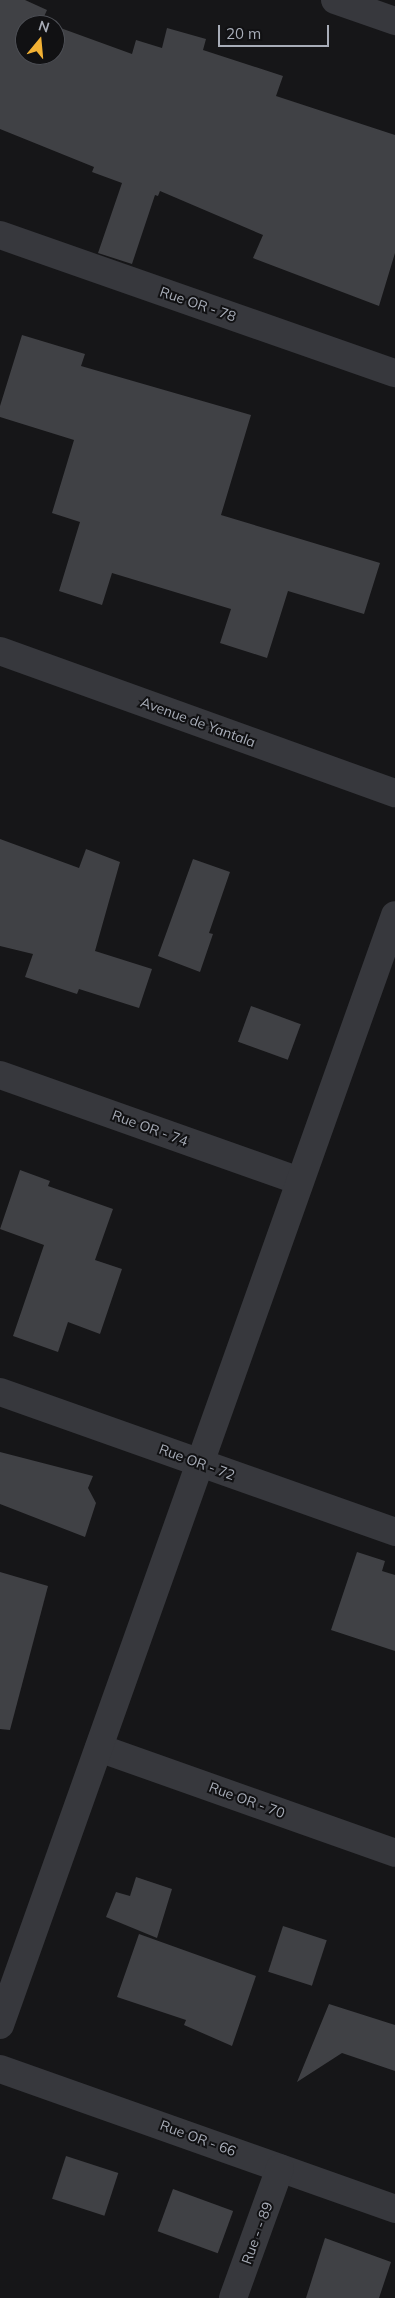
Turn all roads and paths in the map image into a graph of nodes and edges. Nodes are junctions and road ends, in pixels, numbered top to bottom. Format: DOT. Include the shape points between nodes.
graph roads {
  1 [pos="336,0"];
  2 [pos="395,21"];
  3 [pos="0,235"];
  4 [pos="395,373"];
  5 [pos="0,651"];
  6 [pos="395,793"];
  7 [pos="395,915"];
  8 [pos="0,1075"];
  9 [pos="300,1181"];
  10 [pos="0,1392"];
  11 [pos="200,1463"];
  12 [pos="395,1532"];
  13 [pos="98,1748"];
  14 [pos="395,1853"];
  15 [pos="0,2025"];
  16 [pos="0,2068"];
  17 [pos="280,2168"];
  18 [pos="395,2209"];
  19 [pos="233,2298"];
  1 -- 2 [label="street"];
  3 -- 4 [label="street, Rue OR - 78"];
  5 -- 6 [label="street, Avenue de Yantala"];
  7 -- 9 [label="street"];
  8 -- 9 [label="street, Rue OR - 74"];
  9 -- 11 [label="street"];
  10 -- 11 [label="street, Rue OR - 72"];
  11 -- 12 [label="street, Rue OR - 72"];
  11 -- 13 [label="street"];
  13 -- 14 [label="street, Rue OR - 70"];
  13 -- 15 [label="street"];
  16 -- 17 [label="street, Rue OR - 66"];
  17 -- 18 [label="street, Rue OR - 66"];
  17 -- 19 [label="street, Rue - - 89"];
}
